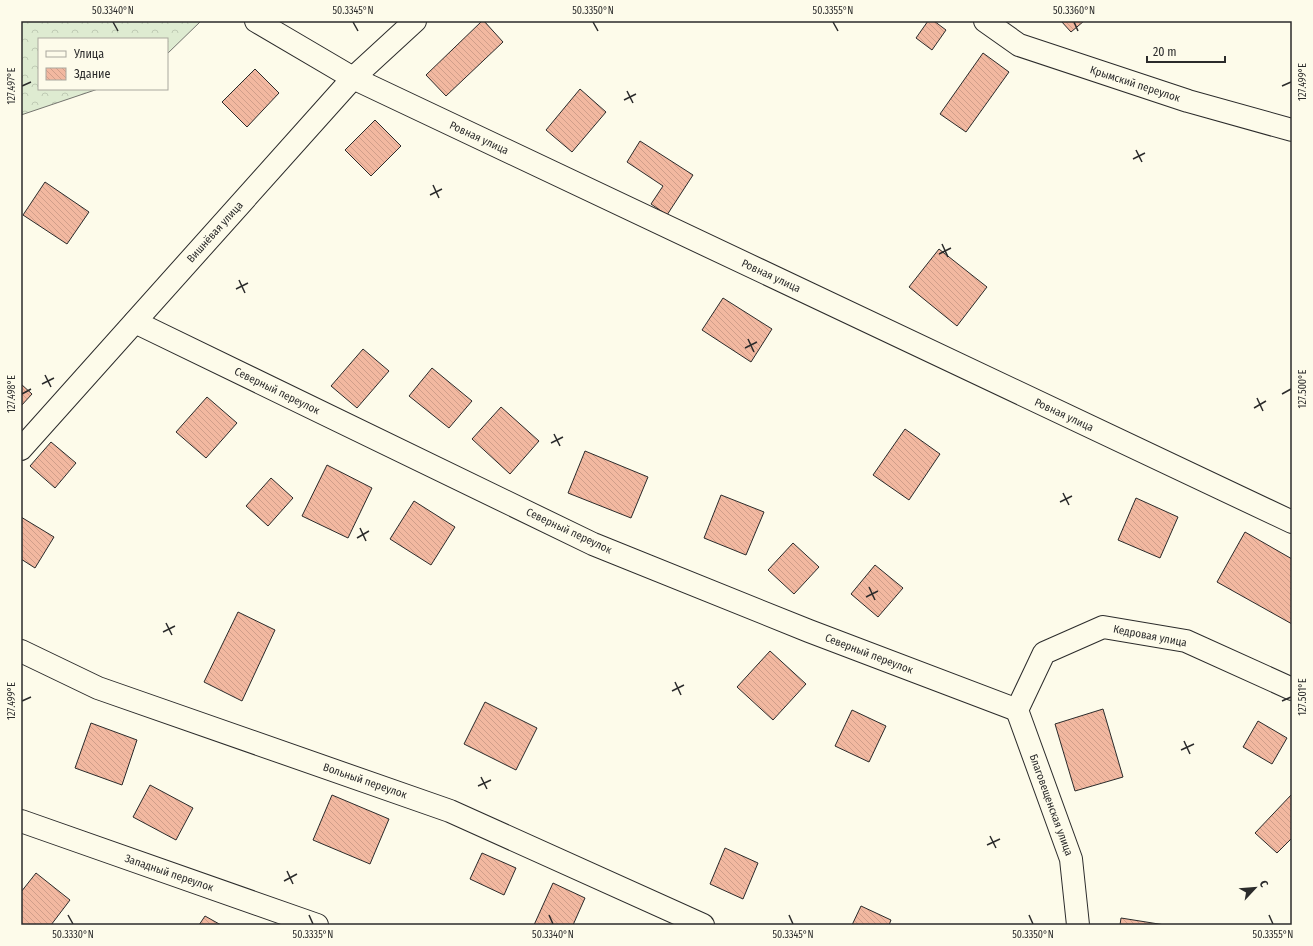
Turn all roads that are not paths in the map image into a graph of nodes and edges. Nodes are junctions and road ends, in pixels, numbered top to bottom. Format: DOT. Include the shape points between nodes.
graph roads {
  1 [pos="256,21"];
  2 [pos="415,21"];
  3 [pos="985,21"];
  4 [pos="353,78"];
  5 [pos="1292,130"];
  6 [pos="135,322"];
  7 [pos="21,449"];
  8 [pos="1292,522"];
  9 [pos="21,651"];
  10 [pos="1292,689"];
  11 [pos="1016,710"];
  12 [pos="21,821"];
  13 [pos="317,925"];
  14 [pos="703,925"];
  15 [pos="1078,925"];
  1 -- 4 [label="street, Ровная улица"];
  2 -- 4 [label="street, Вишнёвая улица"];
  3 -- 5 [label="street, Крымский переулок" via="1019,45 1188,101"];
  4 -- 6 [label="street, Вишнёвая улица"];
  4 -- 8 [label="street, Ровная улица"];
  6 -- 7 [label="street, Вишнёвая улица"];
  6 -- 11 [label="street, Северный переулок" via="593,544 808,632"];
  9 -- 14 [label="street, Вольный переулок" via="98,688 450,811"];
  10 -- 11 [label="street, Кедровая улица" via="1186,641 1103,627 1044,653"];
  11 -- 15 [label="street, Благовещенская улица" via="1072,860"];
  12 -- 13 [label="street, Западный переулок"];
}
